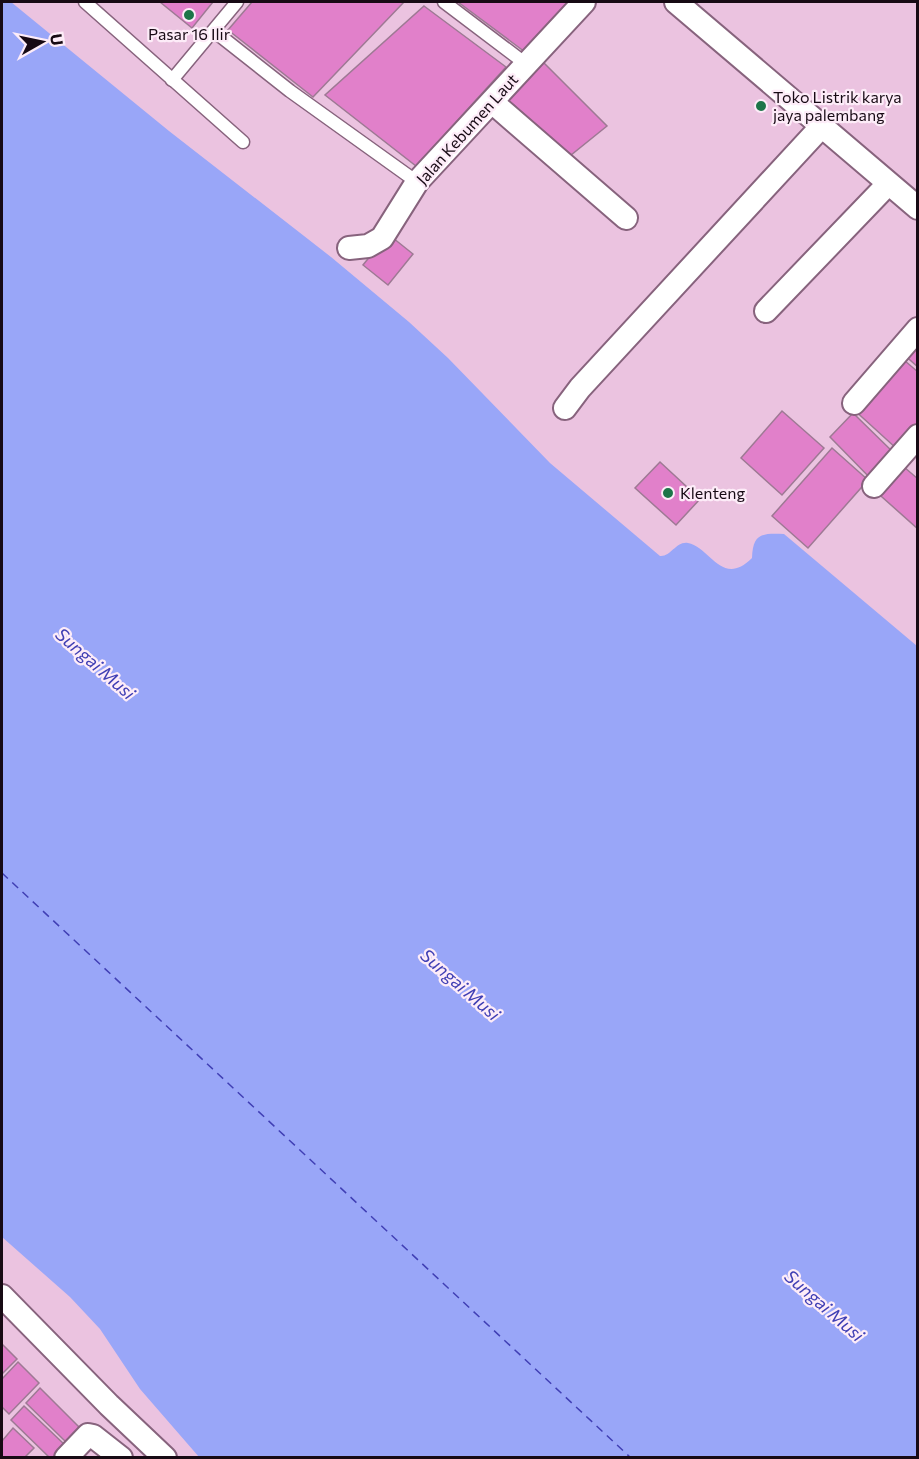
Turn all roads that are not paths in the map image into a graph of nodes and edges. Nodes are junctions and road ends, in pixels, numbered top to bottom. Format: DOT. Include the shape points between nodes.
graph roads {
  1 [pos="85,2"];
  2 [pos="237,2"];
  3 [pos="444,2"];
  4 [pos="584,2"];
  5 [pos="676,2"];
  6 [pos="214,31"];
  7 [pos="526,64"];
  8 [pos="172,80"];
  9 [pos="492,102"];
  10 [pos="821,127"];
  11 [pos="243,142"];
  12 [pos="417,182"];
  13 [pos="888,184"];
  14 [pos="918,208"];
  15 [pos="626,218"];
  16 [pos="349,248"];
  17 [pos="766,310"];
  18 [pos="918,329"];
  19 [pos="854,403"];
  20 [pos="566,408"];
  21 [pos="918,436"];
  22 [pos="874,486"];
  23 [pos="2,1296"];
  24 [pos="159,1455"];
  25 [pos="66,1458"];
  26 [pos="121,1458"];
  1 -- 8 [label="lane"];
  2 -- 6 [label="lane"];
  3 -- 7 [label="lane"];
  4 -- 7 [label="street, Jalan Kebumen Laut"];
  5 -- 10 [label="street"];
  6 -- 8 [label="lane"];
  6 -- 12 [label="lane"];
  7 -- 9 [label="street, Jalan Kebumen Laut"];
  8 -- 11 [label="lane"];
  9 -- 12 [label="street, Jalan Kebumen Laut"];
  9 -- 15 [label="street"];
  10 -- 13 [label="street"];
  10 -- 20 [label="street" via="580,388"];
  12 -- 16 [label="street, Jalan Kebumen Laut" via="382,238 368,246"];
  13 -- 14 [label="street"];
  13 -- 17 [label="street"];
  18 -- 19 [label="street"];
  21 -- 22 [label="street"];
  23 -- 24 [label="street"];
  25 -- 26 [label="street" via="84,1438 93,1436"];
}
